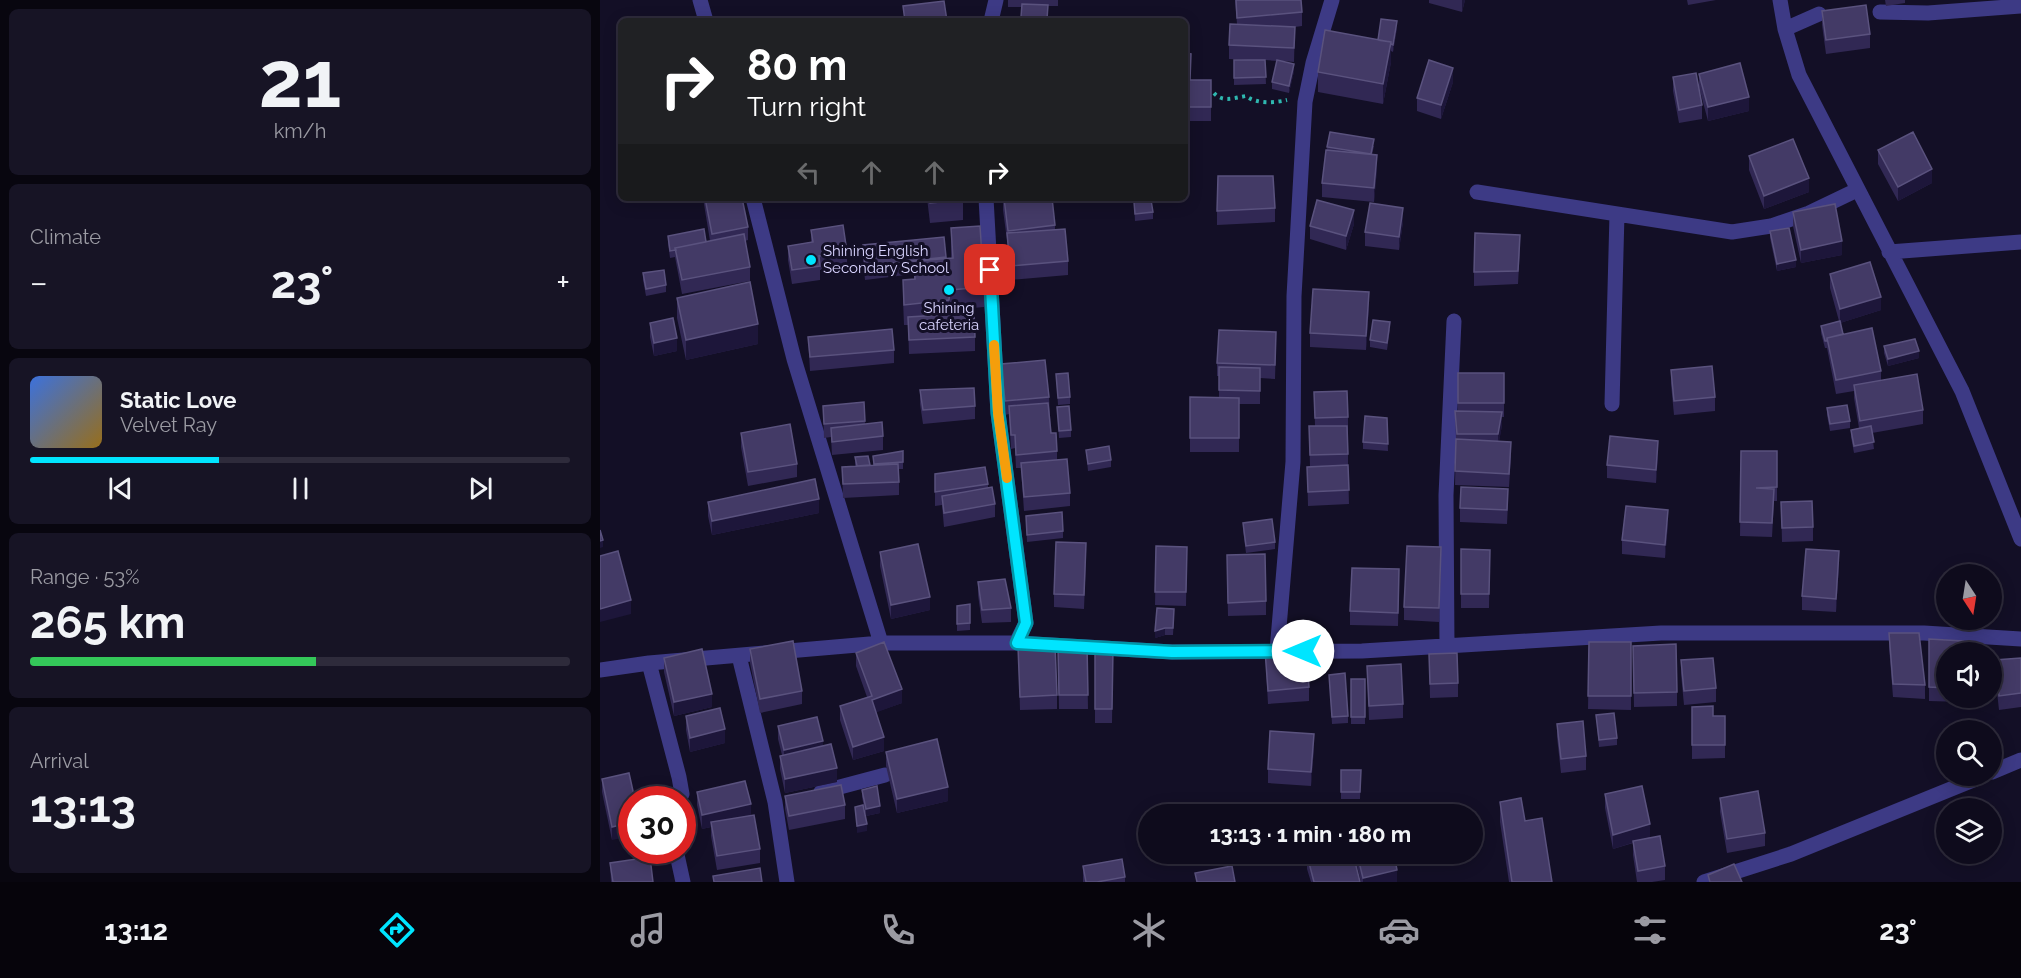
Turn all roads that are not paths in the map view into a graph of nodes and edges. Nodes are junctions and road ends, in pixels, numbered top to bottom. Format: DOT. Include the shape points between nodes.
graph roads {
  1 [pos="700,0"];
  2 [pos="996,0"];
  3 [pos="1332,0"];
  4 [pos="1780,0"];
  5 [pos="2021,6"];
  6 [pos="1880,12"];
  7 [pos="1819,14"];
  8 [pos="705,18"];
  9 [pos="992,18"];
  10 [pos="1785,29"];
  11 [pos="1857,190"];
  12 [pos="1477,192"];
  13 [pos="754,201"];
  14 [pos="986,201"];
  15 [pos="1617,214"];
  16 [pos="2021,242"];
  17 [pos="1889,252"];
  18 [pos="1454,321"];
  19 [pos="1612,404"];
  20 [pos="2021,539"];
  21 [pos="2021,639"];
  22 [pos="881,643"];
  23 [pos="1017,643"];
  24 [pos="1447,647"];
  25 [pos="1277,651"];
  26 [pos="739,656"];
  27 [pos="649,663"];
  28 [pos="600,670"];
  29 [pos="2021,760"];
  30 [pos="2002,768"];
  31 [pos="885,775"];
  32 [pos="681,786"];
  33 [pos="1958,786"];
  34 [pos="775,802"];
  35 [pos="679,864"];
  36 [pos="683,882"];
  37 [pos="787,882"];
  38 [pos="1704,882"];
  1 -- 8 [label="street"];
  2 -- 9 [label="street"];
  3 -- 25 [label="street" via="1305,102 1294,296 1293,462"];
  4 -- 10 [label="street"];
  5 -- 6 [label="street" via="1928,13"];
  7 -- 10 [label="street"];
  10 -- 11 [label="street" via="1799,75"];
  11 -- 15 [label="street" via="1771,226 1732,232"];
  11 -- 17 [label="street"];
  12 -- 15 [label="street"];
  13 -- 22 [label="street" via="794,359"];
  14 -- 23 [label="street" via="998,413 1026,623"];
  15 -- 19 [label="street"];
  16 -- 17 [label="street"];
  17 -- 20 [label="street" via="1962,391"];
  18 -- 24 [label="street" via="1446,495"];
  21 -- 24 [label="street" via="1924,633 1661,633"];
  22 -- 23 [label="street"];
  22 -- 26 [label="street"];
  23 -- 25 [label="street" via="1172,652"];
  24 -- 25 [label="street"];
  26 -- 27 [label="street"];
  26 -- 34 [label="street"];
  27 -- 28 [label="street"];
  27 -- 32 [label="street"];
  29 -- 30 [label="street"];
  31 -- 34 [label="street"];
  33 -- 38 [label="street" via="1791,854"];
  34 -- 37 [label="street"];
  35 -- 36 [label="street"];
}
